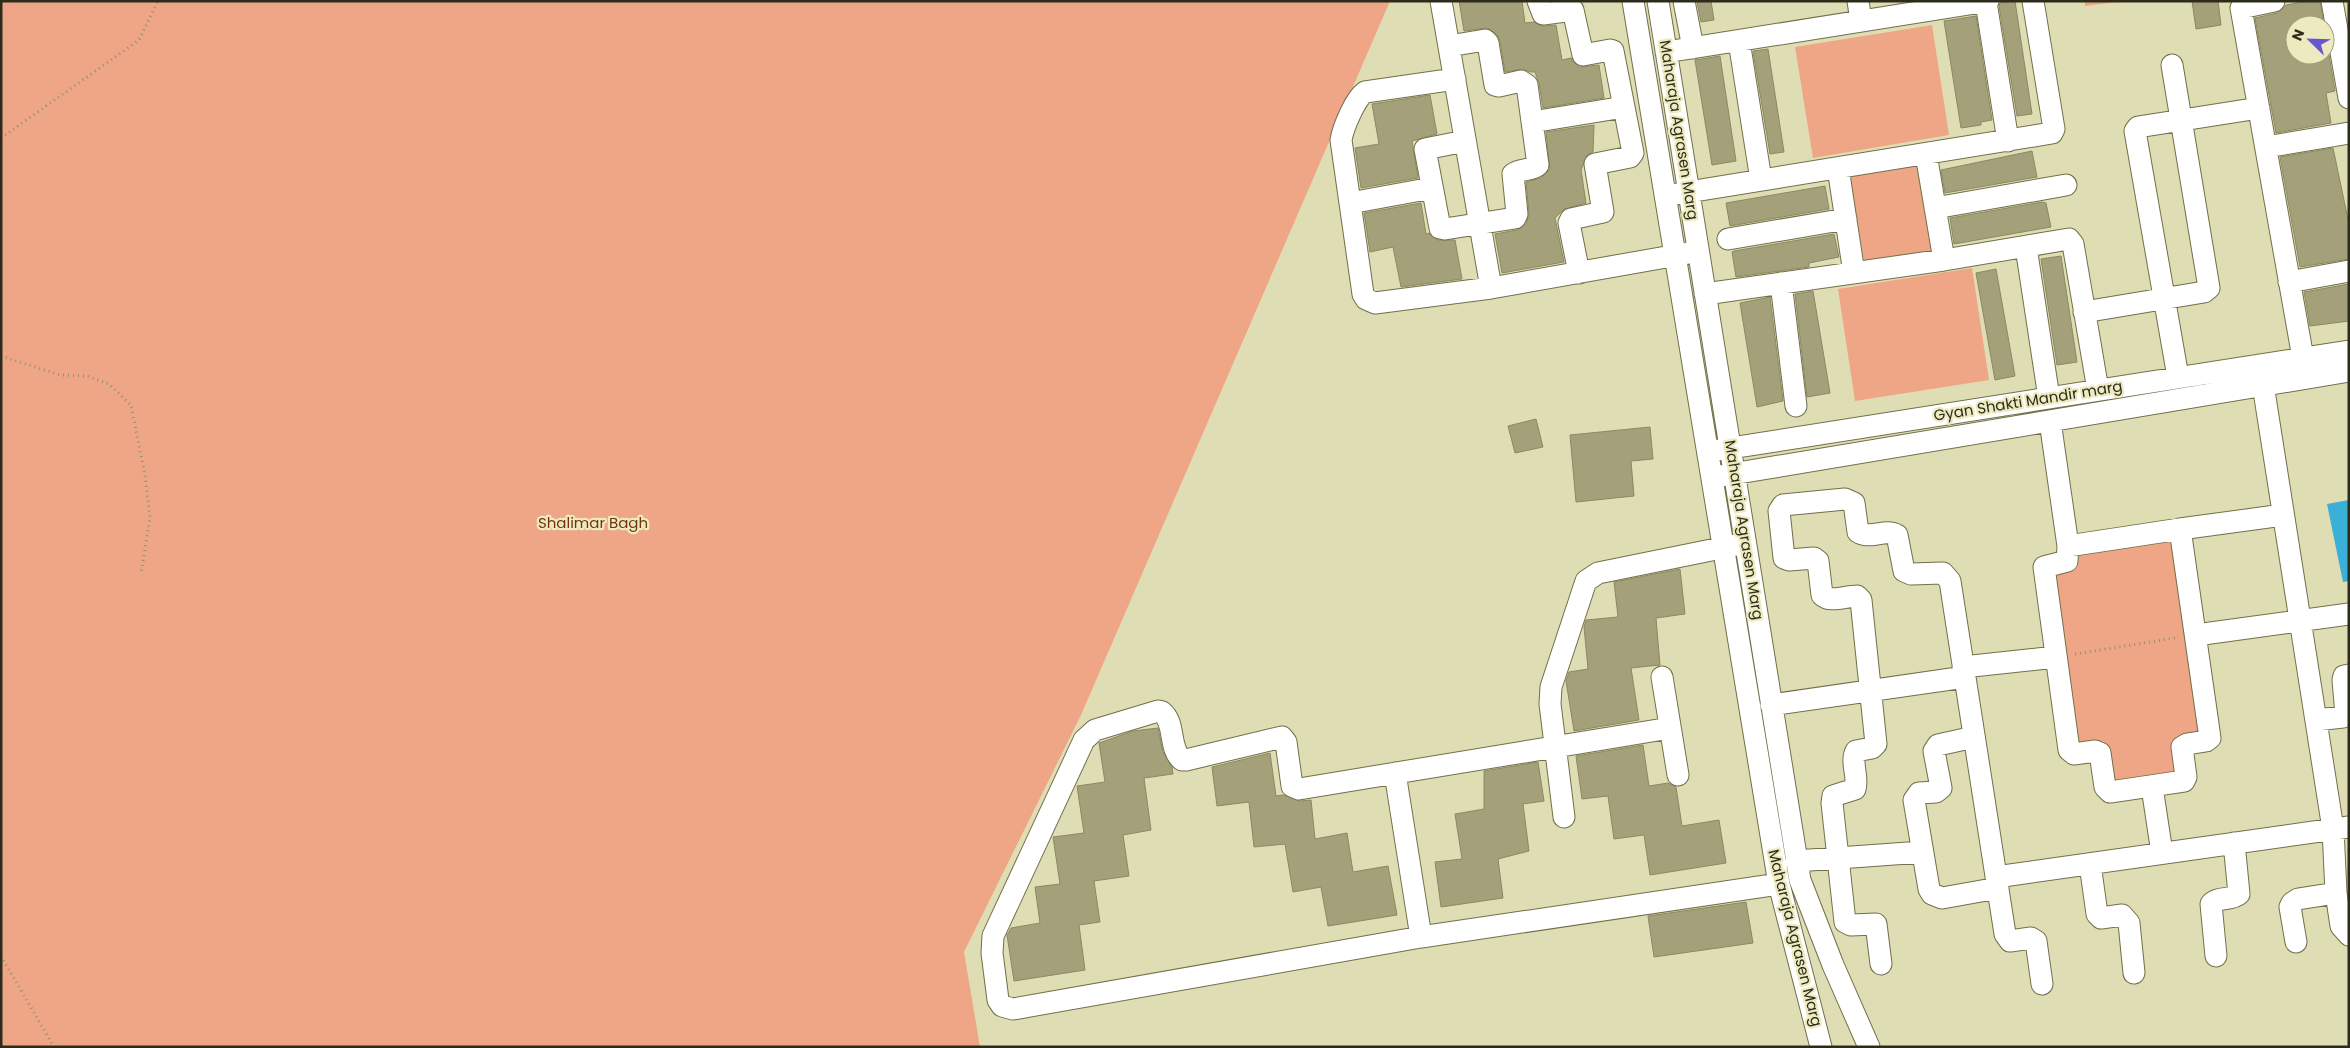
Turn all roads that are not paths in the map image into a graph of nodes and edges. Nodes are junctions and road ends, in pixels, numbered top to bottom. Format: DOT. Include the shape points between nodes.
graph roads {
  1 [pos="1441,1"];
  2 [pos="1538,1"];
  3 [pos="1633,1"];
  4 [pos="1658,1"];
  5 [pos="1684,1"];
  6 [pos="1987,1"];
  7 [pos="2033,1"];
  8 [pos="2274,1"];
  9 [pos="2332,1"];
  10 [pos="1859,11"];
  11 [pos="1739,41"];
  12 [pos="1449,46"];
  13 [pos="1693,48"];
  14 [pos="1666,52"];
  15 [pos="2172,65"];
  16 [pos="1455,79"];
  17 [pos="2349,98"];
  18 [pos="1624,107"];
  19 [pos="2259,108"];
  20 [pos="2182,121"];
  21 [pos="1532,122"];
  22 [pos="2349,133"];
  23 [pos="1465,141"];
  24 [pos="2008,141"];
  25 [pos="2266,147"];
  26 [pos="1926,154"];
  27 [pos="1838,168"];
  28 [pos="1761,180"];
  29 [pos="2066,185"];
  30 [pos="1432,188"];
  31 [pos="1689,192"];
  32 [pos="1665,196"];
  33 [pos="1350,203"];
  34 [pos="1935,208"];
  35 [pos="1846,219"];
  36 [pos="1480,223"];
  37 [pos="1728,239"];
  38 [pos="2026,246"];
  39 [pos="1698,251"];
  40 [pos="1675,256"];
  41 [pos="1944,260"];
  42 [pos="2349,271"];
  43 [pos="1579,273"];
  44 [pos="1854,273"];
  45 [pos="2289,282"];
  46 [pos="1781,283"];
  47 [pos="1491,288"];
  48 [pos="1705,294"];
  49 [pos="2164,299"];
  50 [pos="2084,312"];
  51 [pos="2349,350"];
  52 [pos="2303,358"];
  53 [pos="2349,371"];
  54 [pos="2262,375"];
  55 [pos="2178,377"];
  56 [pos="2098,390"];
  57 [pos="2049,398"];
  58 [pos="1796,406"];
  59 [pos="2050,421"];
  60 [pos="1731,448"];
  61 [pos="1708,451"];
  62 [pos="1735,474"];
  63 [pos="1712,477"];
  64 [pos="2284,515"];
  65 [pos="2180,529"];
  66 [pos="1746,543"];
  67 [pos="2068,546"];
  68 [pos="1722,547"];
  69 [pos="2349,614"];
  70 [pos="2300,620"];
  71 [pos="2196,635"];
  72 [pos="2056,657"];
  73 [pos="1964,672"];
  74 [pos="2349,675"];
  75 [pos="1662,677"];
  76 [pos="1871,690"];
  77 [pos="1771,705"];
  78 [pos="2316,720"];
  79 [pos="1670,728"];
  80 [pos="1974,737"];
  81 [pos="1555,747"];
  82 [pos="1395,773"];
  83 [pos="1678,775"];
  84 [pos="2152,788"];
  85 [pos="1564,818"];
  86 [pos="2341,828"];
  87 [pos="2234,843"];
  88 [pos="1922,852"];
  89 [pos="2162,854"];
  90 [pos="1838,858"];
  91 [pos="1796,861"];
  92 [pos="2090,864"];
  93 [pos="1997,882"];
  94 [pos="1779,884"];
  95 [pos="2336,893"];
  96 [pos="2349,935"];
  97 [pos="1421,938"];
  98 [pos="2296,942"];
  99 [pos="2216,956"];
  100 [pos="1881,964"];
  101 [pos="2134,974"];
  102 [pos="2042,984"];
  103 [pos="1821,1047"];
  104 [pos="1870,1047"];
  1 -- 12 [label="street"];
  2 -- 18 [label="street" via="1543,14 1573,10 1583,54 1612,50"];
  3 -- 32 [label="street, Maharaja Agrasen Marg"];
  4 -- 14 [label="street, Maharaja Agrasen Marg"];
  5 -- 13 [label="street"];
  6 -- 10 [label="street"];
  6 -- 24 [label="street"];
  7 -- 24 [label="street" via="2054,128 2047,135"];
  8 -- 19 [label="street" via="2241,8"];
  9 -- 17 [label="street"];
  10 -- 11 [label="street"];
  11 -- 13 [label="street"];
  11 -- 28 [label="street"];
  12 -- 16 [label="street"];
  12 -- 21 [label="street" via="1483,39 1487,41 1494,83 1499,86 1525,83"];
  13 -- 14 [label="street"];
  14 -- 31 [label="street, Maharaja Agrasen Marg"];
  15 -- 20 [label="street"];
  16 -- 23 [label="street"];
  16 -- 33 [label="street" via="1362,93 1341,140"];
  18 -- 21 [label="street"];
  18 -- 43 [label="street" via="1632,155 1595,164 1604,212 1570,221"];
  19 -- 20 [label="street"];
  19 -- 25 [label="street"];
  20 -- 49 [label="street" via="2210,285 2204,292"];
  20 -- 49 [label="street" via="2138,127 2135,131"];
  21 -- 36 [label="street" via="1538,166 1517,170 1513,174 1517,216"];
  22 -- 25 [label="street"];
  23 -- 30 [label="street" via="1425,148"];
  23 -- 36 [label="street"];
  24 -- 26 [label="street"];
  25 -- 45 [label="street"];
  26 -- 27 [label="street"];
  26 -- 34 [label="street"];
  27 -- 28 [label="street"];
  27 -- 35 [label="street"];
  28 -- 31 [label="street"];
  29 -- 34 [label="street"];
  30 -- 33 [label="street"];
  30 -- 36 [label="street" via="1440,228"];
  31 -- 32 [label="street"];
  31 -- 39 [label="street, Maharaja Agrasen Marg"];
  32 -- 40 [label="street, Maharaja Agrasen Marg"];
  33 -- 47 [label="street" via="1363,294 1370,302"];
  34 -- 41 [label="street"];
  35 -- 37 [label="street"];
  35 -- 44 [label="street"];
  36 -- 47 [label="street"];
  38 -- 41 [label="street"];
  38 -- 50 [label="street" via="2066,238 2072,241"];
  38 -- 57 [label="street"];
  39 -- 40 [label="street"];
  39 -- 48 [label="street, Maharaja Agrasen Marg"];
  40 -- 43 [label="street"];
  40 -- 61 [label="street, Maharaja Agrasen Marg"];
  41 -- 44 [label="street"];
  42 -- 45 [label="street"];
  43 -- 47 [label="street"];
  44 -- 46 [label="street"];
  45 -- 52 [label="street"];
  46 -- 48 [label="street"];
  46 -- 58 [label="street"];
  48 -- 60 [label="street, Maharaja Agrasen Marg"];
  49 -- 50 [label="street"];
  49 -- 55 [label="street"];
  50 -- 56 [label="street"];
  51 -- 52 [label="street, Gyan Shakti Mandir marg"];
  52 -- 54 [label="street, Gyan Shakti Mandir marg"];
  53 -- 54 [label="street, Gyan Shakti Mandir marg"];
  54 -- 55 [label="street, Gyan Shakti Mandir marg"];
  54 -- 59 [label="street, Gyan Shakti Mandir marg"];
  54 -- 64 [label="street"];
  55 -- 56 [label="street, Gyan Shakti Mandir marg"];
  56 -- 57 [label="street, Gyan Shakti Mandir marg"];
  57 -- 60 [label="street, Gyan Shakti Mandir marg"];
  59 -- 62 [label="street, Gyan Shakti Mandir marg"];
  59 -- 67 [label="street"];
  60 -- 61 [label="street, Gyan Shakti Mandir marg"];
  60 -- 62 [label="street, Maharaja Agrasen Marg"];
  61 -- 63 [label="street, Maharaja Agrasen Marg"];
  62 -- 63 [label="street, Gyan Shakti Mandir marg"];
  62 -- 66 [label="street, Maharaja Agrasen Marg"];
  63 -- 68 [label="street, Maharaja Agrasen Marg"];
  64 -- 65 [label="street"];
  64 -- 70 [label="street"];
  65 -- 67 [label="street"];
  65 -- 71 [label="street"];
  66 -- 68 [label="street"];
  66 -- 77 [label="street, Maharaja Agrasen Marg"];
  67 -- 72 [label="street" via="2067,561 2045,565 2043,571"];
  68 -- 81 [label="street" via="1598,573 1586,581 1552,687 1550,719"];
  68 -- 94 [label="street, Maharaja Agrasen Marg"];
  69 -- 70 [label="street"];
  70 -- 71 [label="street"];
  70 -- 78 [label="street"];
  71 -- 84 [label="street" via="2210,738 2182,747 2184,781"];
  72 -- 73 [label="street"];
  72 -- 84 [label="street" via="2071,752 2100,753 2105,787 2110,792"];
  73 -- 76 [label="street"];
  73 -- 76 [label="street" via="1948,577 1938,572 1912,574 1904,571 1897,535 1858,532 1854,503 1848,499 1783,505 1779,511 1784,558 1816,559 1824,597 1860,597"];
  73 -- 80 [label="street"];
  74 -- 78 [label="street" via="2343,680 2346,715"];
  75 -- 79 [label="street"];
  76 -- 77 [label="street"];
  76 -- 90 [label="street" via="1876,744 1856,751 1855,789 1836,793 1832,799"];
  77 -- 91 [label="street, Maharaja Agrasen Marg"];
  78 -- 86 [label="street"];
  79 -- 81 [label="street"];
  79 -- 83 [label="street"];
  80 -- 88 [label="street" via="1935,748 1940,788 1936,792 1918,794 1914,800"];
  80 -- 93 [label="street"];
  81 -- 82 [label="street"];
  81 -- 85 [label="street"];
  82 -- 97 [label="street"];
  82 -- 97 [label="street" via="1296,789 1292,786 1286,742 1282,737 1182,760 1177,755 1166,714 1158,711 1091,732 1084,740 993,936 998,1000 1002,1006 1014,1009"];
  84 -- 89 [label="street"];
  86 -- 87 [label="street"];
  86 -- 95 [label="street"];
  87 -- 89 [label="street"];
  87 -- 99 [label="street" via="2239,894 2211,904"];
  88 -- 90 [label="street"];
  88 -- 93 [label="street" via="1929,889 1937,897"];
  89 -- 92 [label="street"];
  90 -- 91 [label="street"];
  90 -- 100 [label="street" via="1845,922 1876,924"];
  91 -- 104 [label="street, Maharaja Agrasen Marg" via="1800,880 1833,965"];
  92 -- 93 [label="street"];
  92 -- 101 [label="street" via="2097,914 2101,918 2122,915 2129,923"];
  93 -- 102 [label="street" via="2007,938 2014,941 2036,940"];
  94 -- 97 [label="street"];
  94 -- 103 [label="street, Maharaja Agrasen Marg"];
  95 -- 96 [label="street" via="2340,926"];
  95 -- 98 [label="street" via="2298,899 2292,903"];
}
